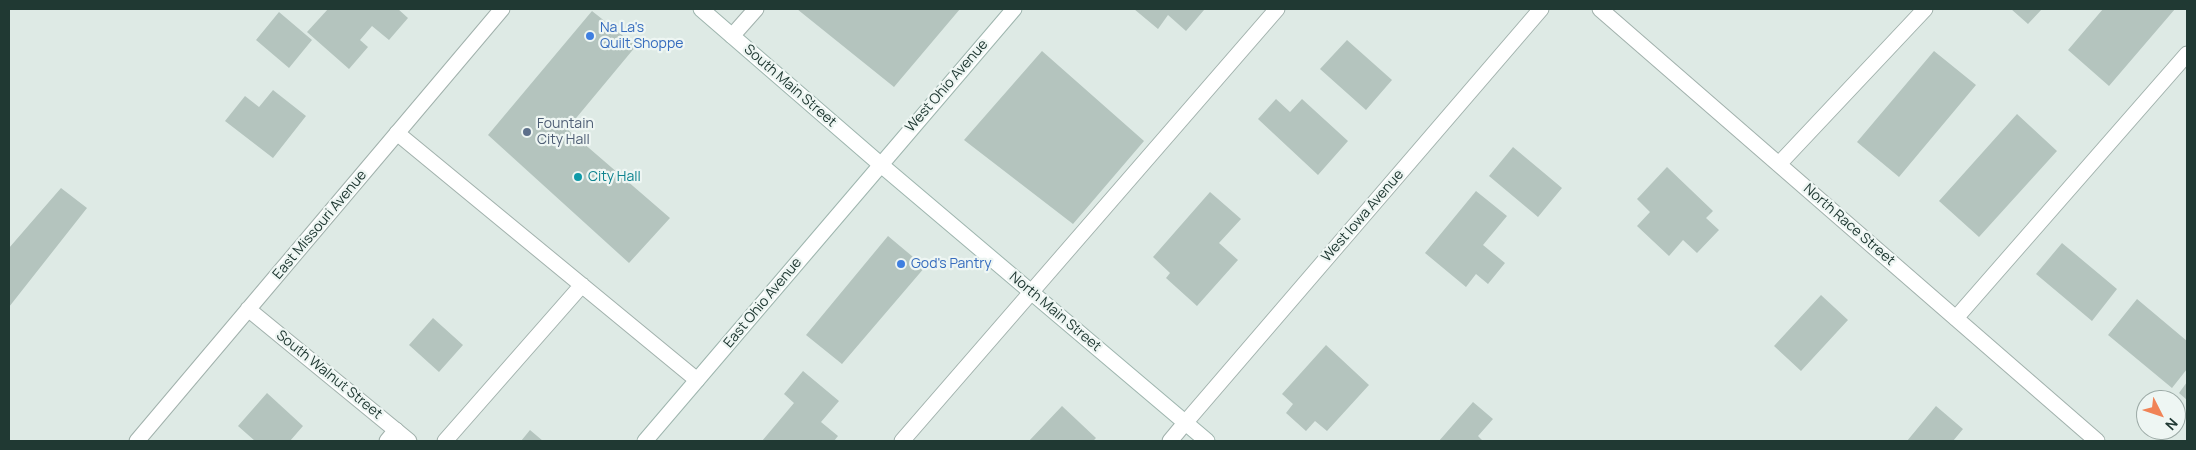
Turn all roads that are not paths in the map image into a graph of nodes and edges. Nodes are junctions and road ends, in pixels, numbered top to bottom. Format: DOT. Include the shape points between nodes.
graph roads {
  1 [pos="502,9"];
  2 [pos="701,9"];
  3 [pos="756,9"];
  4 [pos="1014,9"];
  5 [pos="1278,9"];
  6 [pos="1541,9"];
  7 [pos="1600,9"];
  8 [pos="1925,9"];
  9 [pos="732,36"];
  10 [pos="2187,54"];
  11 [pos="397,133"];
  12 [pos="880,164"];
  13 [pos="1779,164"];
  14 [pos="582,285"];
  15 [pos="1031,292"];
  16 [pos="248,309"];
  17 [pos="1956,318"];
  18 [pos="697,380"];
  19 [pos="1186,423"];
  20 [pos="391,436"];
  21 [pos="137,441"];
  22 [pos="409,441"];
  23 [pos="445,441"];
  24 [pos="645,441"];
  25 [pos="902,441"];
  26 [pos="1170,441"];
  27 [pos="1207,441"];
  28 [pos="2097,441"];
  1 -- 11 [label="street, East Missouri Avenue"];
  2 -- 9 [label="street, South Main Street"];
  3 -- 9 [label="street"];
  4 -- 12 [label="street, West Ohio Avenue"];
  5 -- 15 [label="street"];
  6 -- 19 [label="street, West Iowa Avenue"];
  7 -- 13 [label="street, North Race Street"];
  8 -- 13 [label="street"];
  9 -- 12 [label="street, South Main Street"];
  10 -- 17 [label="street"];
  11 -- 14 [label="street"];
  11 -- 16 [label="street, East Missouri Avenue"];
  12 -- 15 [label="street, North Main Street"];
  12 -- 18 [label="street, East Ohio Avenue"];
  13 -- 17 [label="street, North Race Street"];
  14 -- 18 [label="street"];
  14 -- 23 [label="street"];
  15 -- 19 [label="street, North Main Street"];
  15 -- 25 [label="street"];
  16 -- 20 [label="street, South Walnut Street"];
  16 -- 21 [label="street, East Missouri Avenue"];
  17 -- 28 [label="street, North Race Street"];
  18 -- 24 [label="street, East Ohio Avenue"];
  19 -- 26 [label="street, West Iowa Avenue"];
  19 -- 27 [label="street, North Main Street"];
  20 -- 22 [label="street, South Walnut Street"];
}
